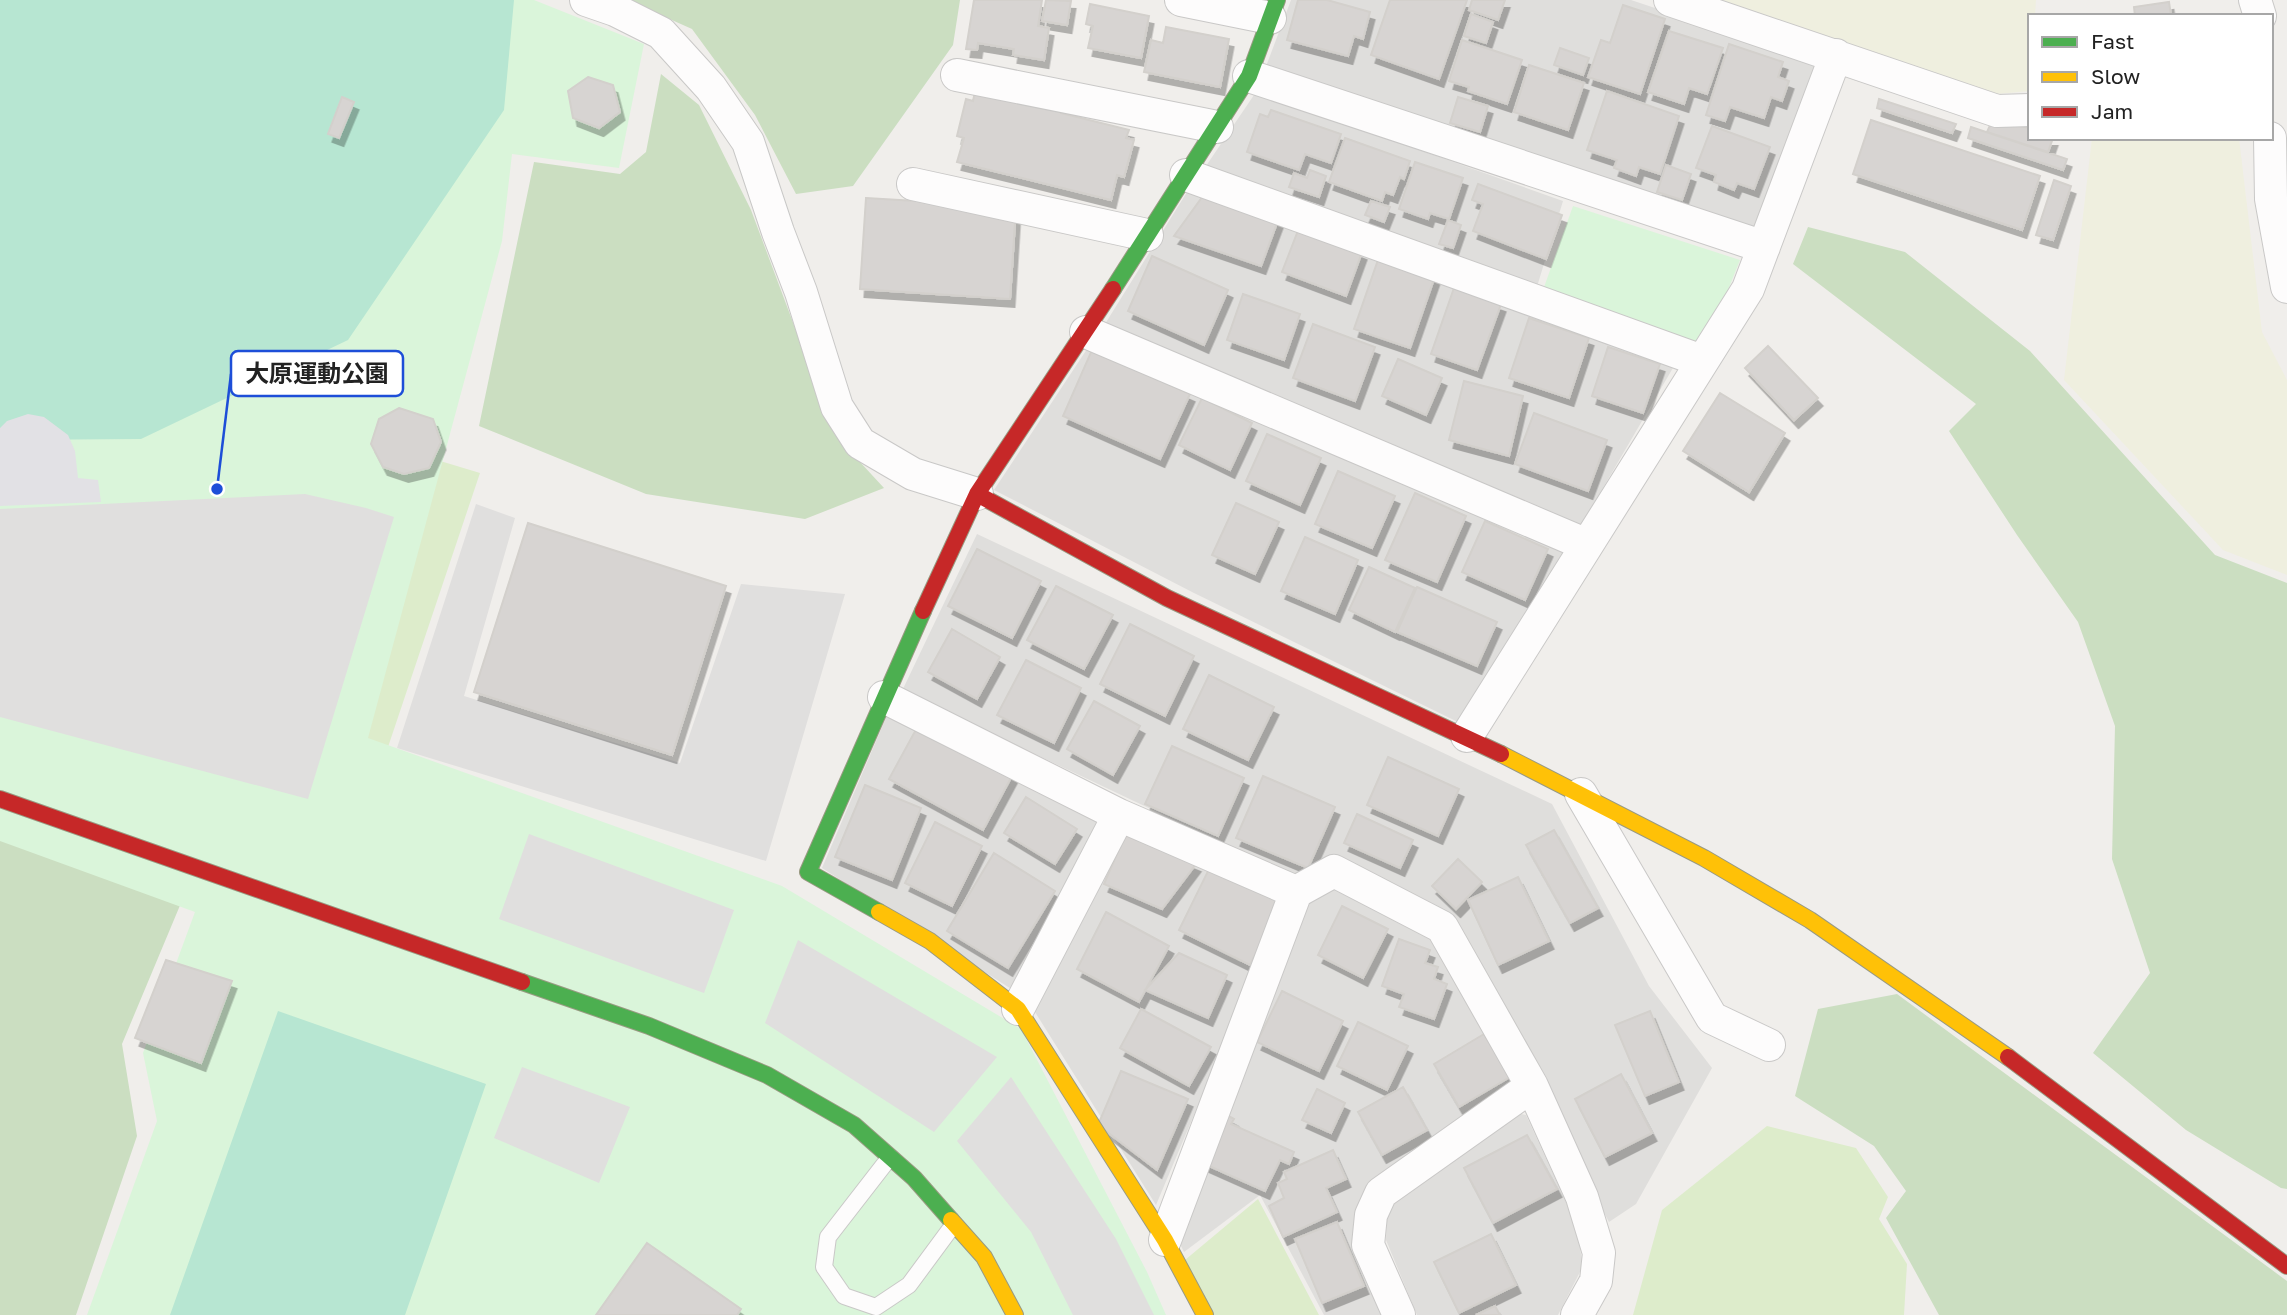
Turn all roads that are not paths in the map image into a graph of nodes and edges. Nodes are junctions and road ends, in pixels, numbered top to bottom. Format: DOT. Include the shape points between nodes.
graph roads {
  1 [pos="586,0"];
  2 [pos="1181,0"];
  3 [pos="1670,0"];
  4 [pos="1274,9"];
  5 [pos="1836,55"];
  6 [pos="957,75"];
  7 [pos="1249,76"];
  8 [pos="2028,110"];
  9 [pos="1217,127"];
  10 [pos="2270,140"];
  11 [pos="1186,175"];
  12 [pos="913,184"];
  13 [pos="1147,235"];
  14 [pos="1764,247"];
  15 [pos="2287,287"];
  16 [pos="1086,332"];
  17 [pos="1702,361"];
  18 [pos="977,494"];
  19 [pos="1587,545"];
  20 [pos="884,697"];
  21 [pos="1467,736"];
  22 [pos="1581,794"];
  23 [pos="0,799"];
  24 [pos="1119,815"];
  25 [pos="1296,892"];
  26 [pos="1018,1009"];
  27 [pos="1769,1045"];
  28 [pos="1532,1086"];
  29 [pos="890,1157"];
  30 [pos="954,1224"];
  31 [pos="1165,1240"];
  32 [pos="2285,1264"];
  33 [pos="1015,1315"];
  34 [pos="1205,1315"];
  35 [pos="1399,1315"];
  36 [pos="1577,1315"];
  1 -- 18 [label="street" via="661,33 711,88 748,142 837,407 860,443 913,474"];
  2 -- 4 [label="street"];
  3 -- 5 [label="street"];
  4 -- 7 [label="street"];
  5 -- 8 [label="street" via="1997,111"];
  5 -- 14 [label="street"];
  6 -- 9 [label="street"];
  7 -- 9 [label="street"];
  7 -- 14 [label="street"];
  9 -- 11 [label="street"];
  10 -- 15 [label="street" via="2272,199"];
  11 -- 13 [label="street"];
  11 -- 17 [label="street"];
  12 -- 13 [label="street"];
  13 -- 16 [label="street"];
  14 -- 17 [label="street" via="1748,289"];
  16 -- 18 [label="street"];
  16 -- 19 [label="street"];
  17 -- 19 [label="street"];
  18 -- 20 [label="street"];
  18 -- 21 [label="street" via="1167,598"];
  19 -- 21 [label="street"];
  20 -- 24 [label="street"];
  20 -- 26 [label="street" via="808,872 930,941"];
  21 -- 22 [label="street"];
  22 -- 27 [label="street" via="1712,1018"];
  22 -- 32 [label="street" via="1810,920 1970,1029"];
  23 -- 29 [label="street" via="649,1026 767,1075 854,1125"];
  24 -- 25 [label="street"];
  24 -- 26 [label="street"];
  25 -- 28 [label="street" via="1334,871 1442,927"];
  25 -- 31 [label="street"];
  26 -- 31 [label="street"];
  28 -- 35 [label="street" via="1381,1193 1371,1215 1368,1245"];
  28 -- 36 [label="street" via="1582,1197 1600,1253 1596,1281"];
  29 -- 30 [label="street"];
  29 -- 30 [label="lane" via="828,1237 824,1267 844,1296 876,1307 887,1300 909,1285"];
  30 -- 33 [label="street" via="984,1257"];
  31 -- 34 [label="street"];
}
